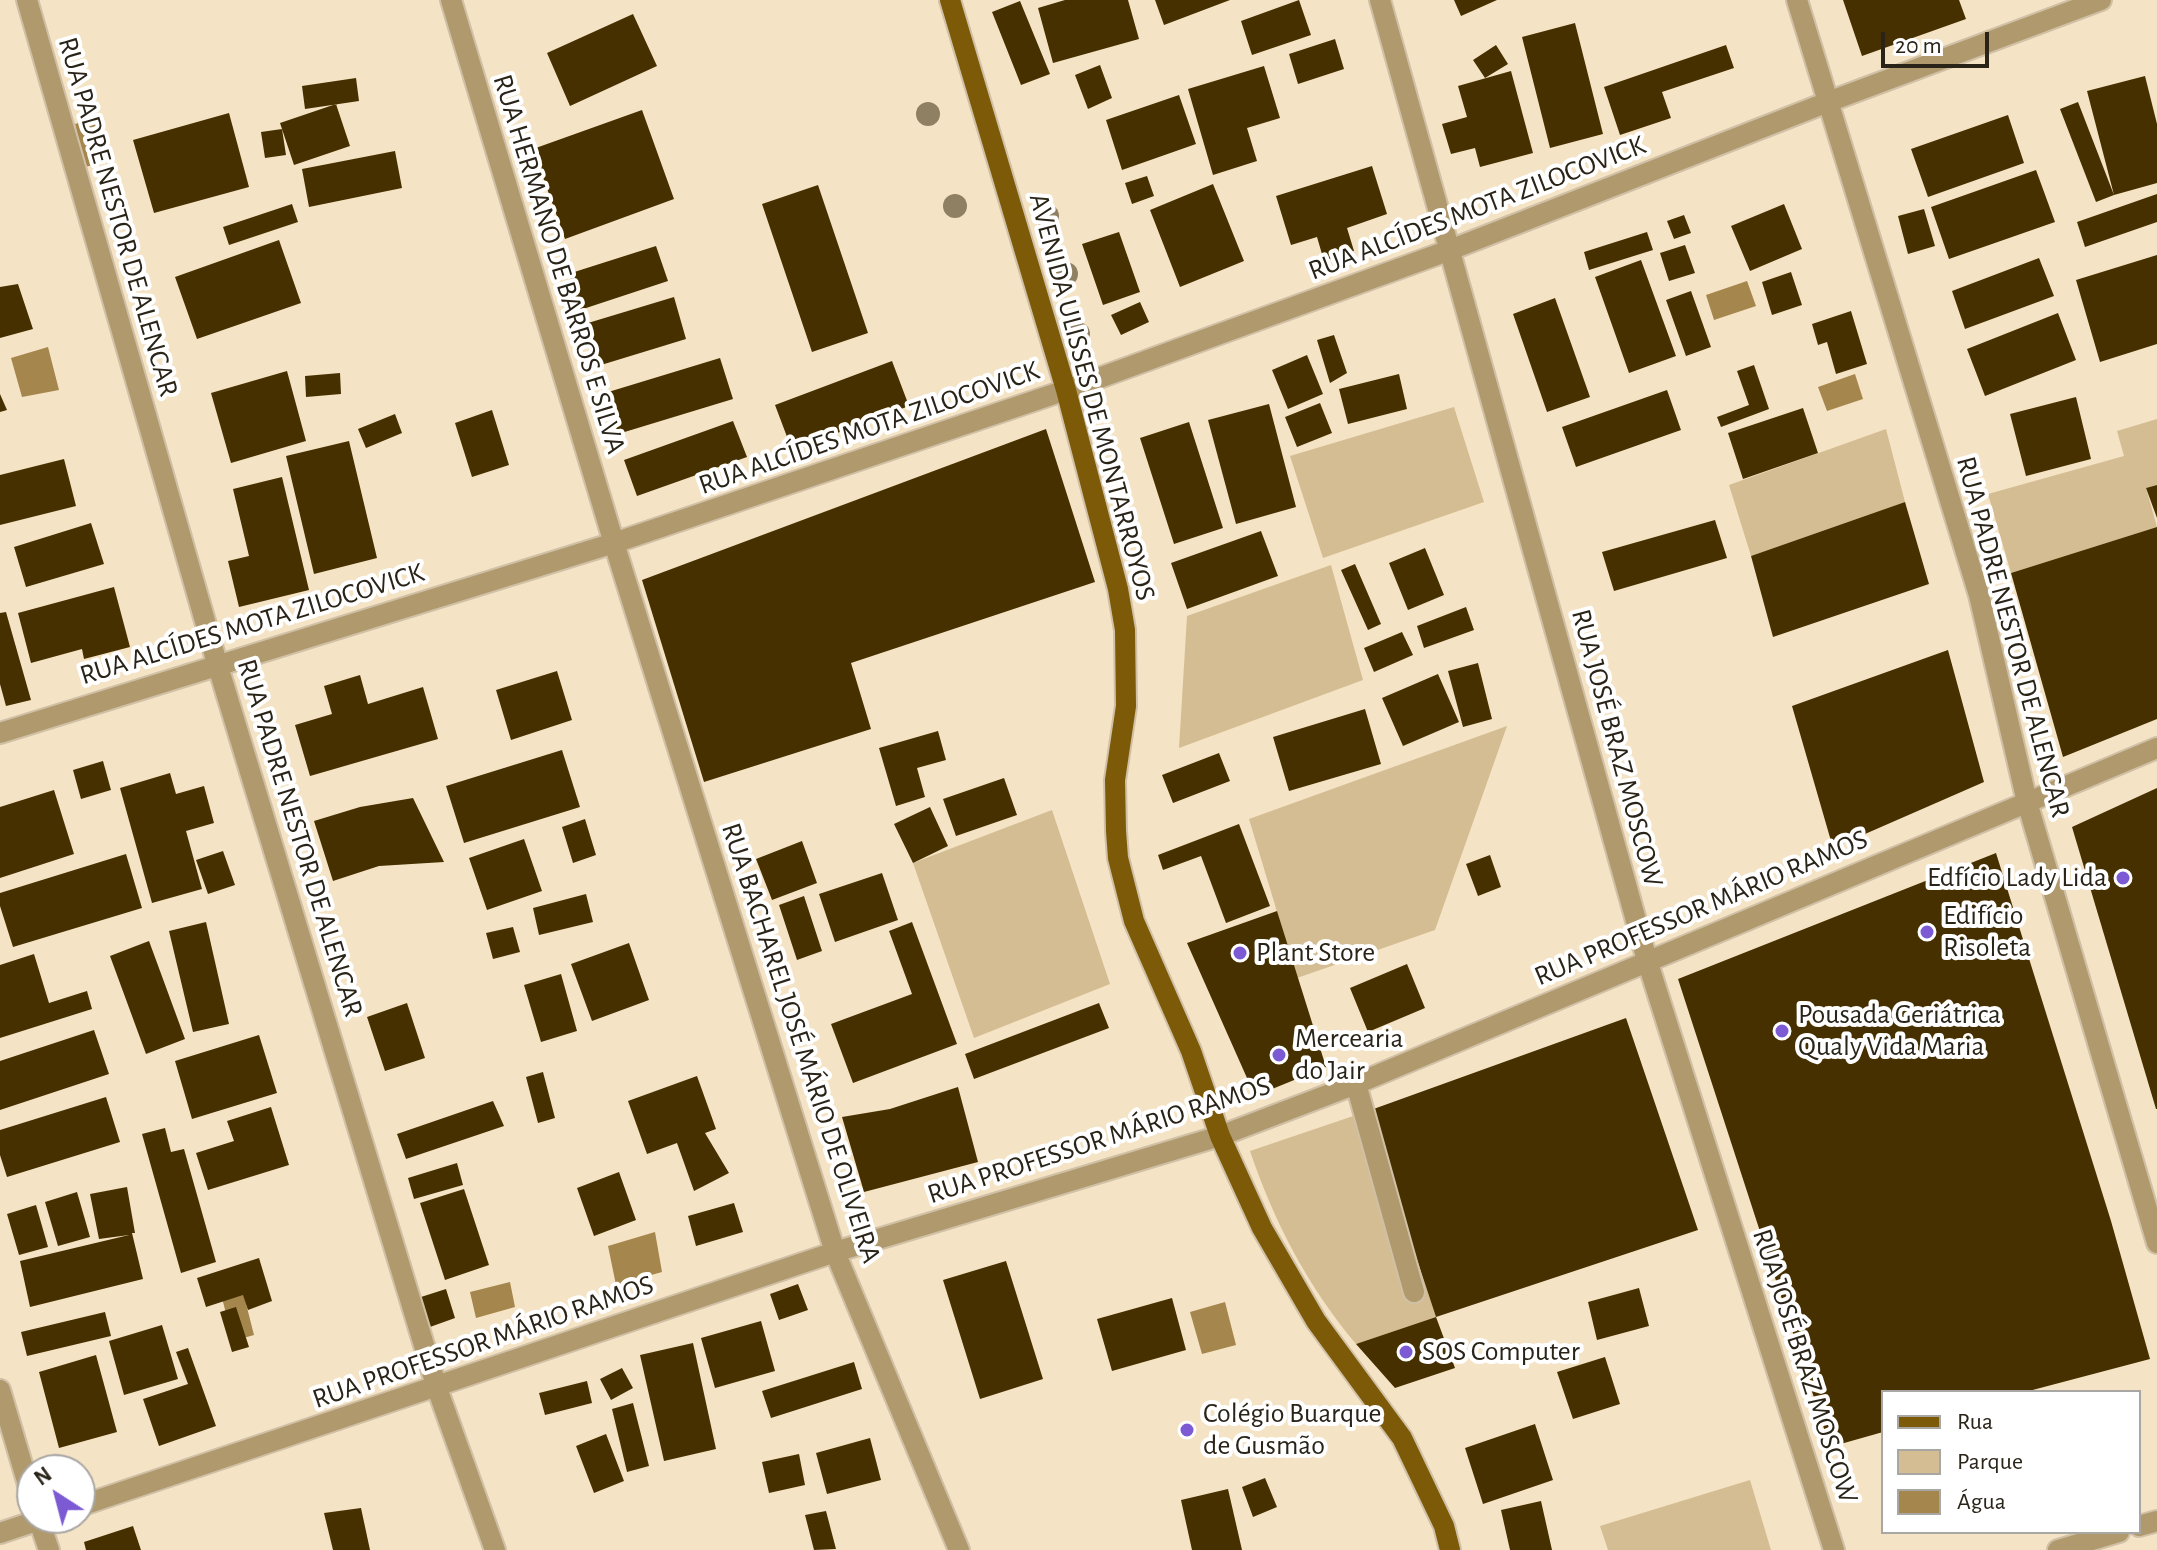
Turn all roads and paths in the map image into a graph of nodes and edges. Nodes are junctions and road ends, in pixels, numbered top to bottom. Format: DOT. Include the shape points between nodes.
graph roads {
  1 [pos="27,0"];
  2 [pos="451,0"];
  3 [pos="950,0"];
  4 [pos="1380,0"];
  5 [pos="1797,0"];
  6 [pos="2101,0"];
  7 [pos="1828,102"];
  8 [pos="1450,250"];
  9 [pos="1066,390"];
  10 [pos="614,543"];
  11 [pos="217,663"];
  12 [pos="0,733"];
  13 [pos="2157,748"];
  14 [pos="2027,802"];
  15 [pos="1647,960"];
  16 [pos="1356,1084"];
  17 [pos="1220,1136"];
  18 [pos="2157,1243"];
  19 [pos="835,1252"];
  20 [pos="1414,1292"];
  21 [pos="437,1388"];
  22 [pos="0,1390"];
  23 [pos="19,1454"];
  24 [pos="96,1501"];
  25 [pos="2112,1534"];
  26 [pos="495,1550"];
  27 [pos="959,1550"];
  28 [pos="1450,1550"];
  29 [pos="1834,1550"];
  30 [pos="2058,1550"];
  1 -- 11 [label="street, RUA PADRE NESTOR DE ALENCAR"];
  2 -- 10 [label="street, RUA HERMANO DE BARROS E SILVA"];
  3 -- 9 [label="main road, AVENIDA ULISSES DE MONTARROYOS"];
  4 -- 8 [label="street, RUA JOSÉ BRAZ MOSCOW"];
  5 -- 7 [label="street, RUA PADRE NESTOR DE ALENCAR"];
  6 -- 7 [label="street, RUA ALCÍDES MOTA ZILOCOVICK"];
  7 -- 8 [label="street, RUA ALCÍDES MOTA ZILOCOVICK"];
  7 -- 14 [label="street, RUA PADRE NESTOR DE ALENCAR" via="1979,595"];
  8 -- 9 [label="street, RUA ALCÍDES MOTA ZILOCOVICK"];
  8 -- 15 [label="street, RUA JOSÉ BRAZ MOSCOW"];
  9 -- 10 [label="street, RUA ALCÍDES MOTA ZILOCOVICK"];
  9 -- 17 [label="main road, AVENIDA ULISSES DE MONTARROYOS" via="1125,630 1126,706 1115,780 1118,858 1134,921 1191,1051"];
  10 -- 11 [label="street, RUA ALCÍDES MOTA ZILOCOVICK"];
  10 -- 19 [label="street, RUA BACHAREL JOSÉ MÁRIO DE OLIVEIRA"];
  11 -- 12 [label="street, RUA ALCÍDES MOTA ZILOCOVICK"];
  11 -- 21 [label="street, RUA PADRE NESTOR DE ALENCAR"];
  13 -- 14 [label="street, RUA PROFESSOR MÁRIO RAMOS"];
  14 -- 15 [label="street, RUA PROFESSOR MÁRIO RAMOS"];
  14 -- 18 [label="street, RUA PADRE NESTOR DE ALENCAR"];
  15 -- 16 [label="street, RUA PROFESSOR MÁRIO RAMOS"];
  15 -- 29 [label="street, RUA JOSÉ BRAZ MOSCOW"];
  16 -- 17 [label="street, RUA PROFESSOR MÁRIO RAMOS"];
  16 -- 20 [label="street"];
  17 -- 19 [label="street, RUA PROFESSOR MÁRIO RAMOS"];
  17 -- 28 [label="main road, AVENIDA ULISSES DE MONTARROYOS" via="1288,1276 1402,1438"];
  19 -- 21 [label="street, RUA PROFESSOR MÁRIO RAMOS"];
  19 -- 27 [label="street, RUA BACHAREL JOSÉ MÁRIO DE OLIVEIRA"];
  21 -- 24 [label="street, RUA PROFESSOR MÁRIO RAMOS"];
  21 -- 26 [label="street, RUA PADRE NESTOR DE ALENCAR"];
  22 -- 23 [label="street"];
  25 -- 30 [label="street"];
}
